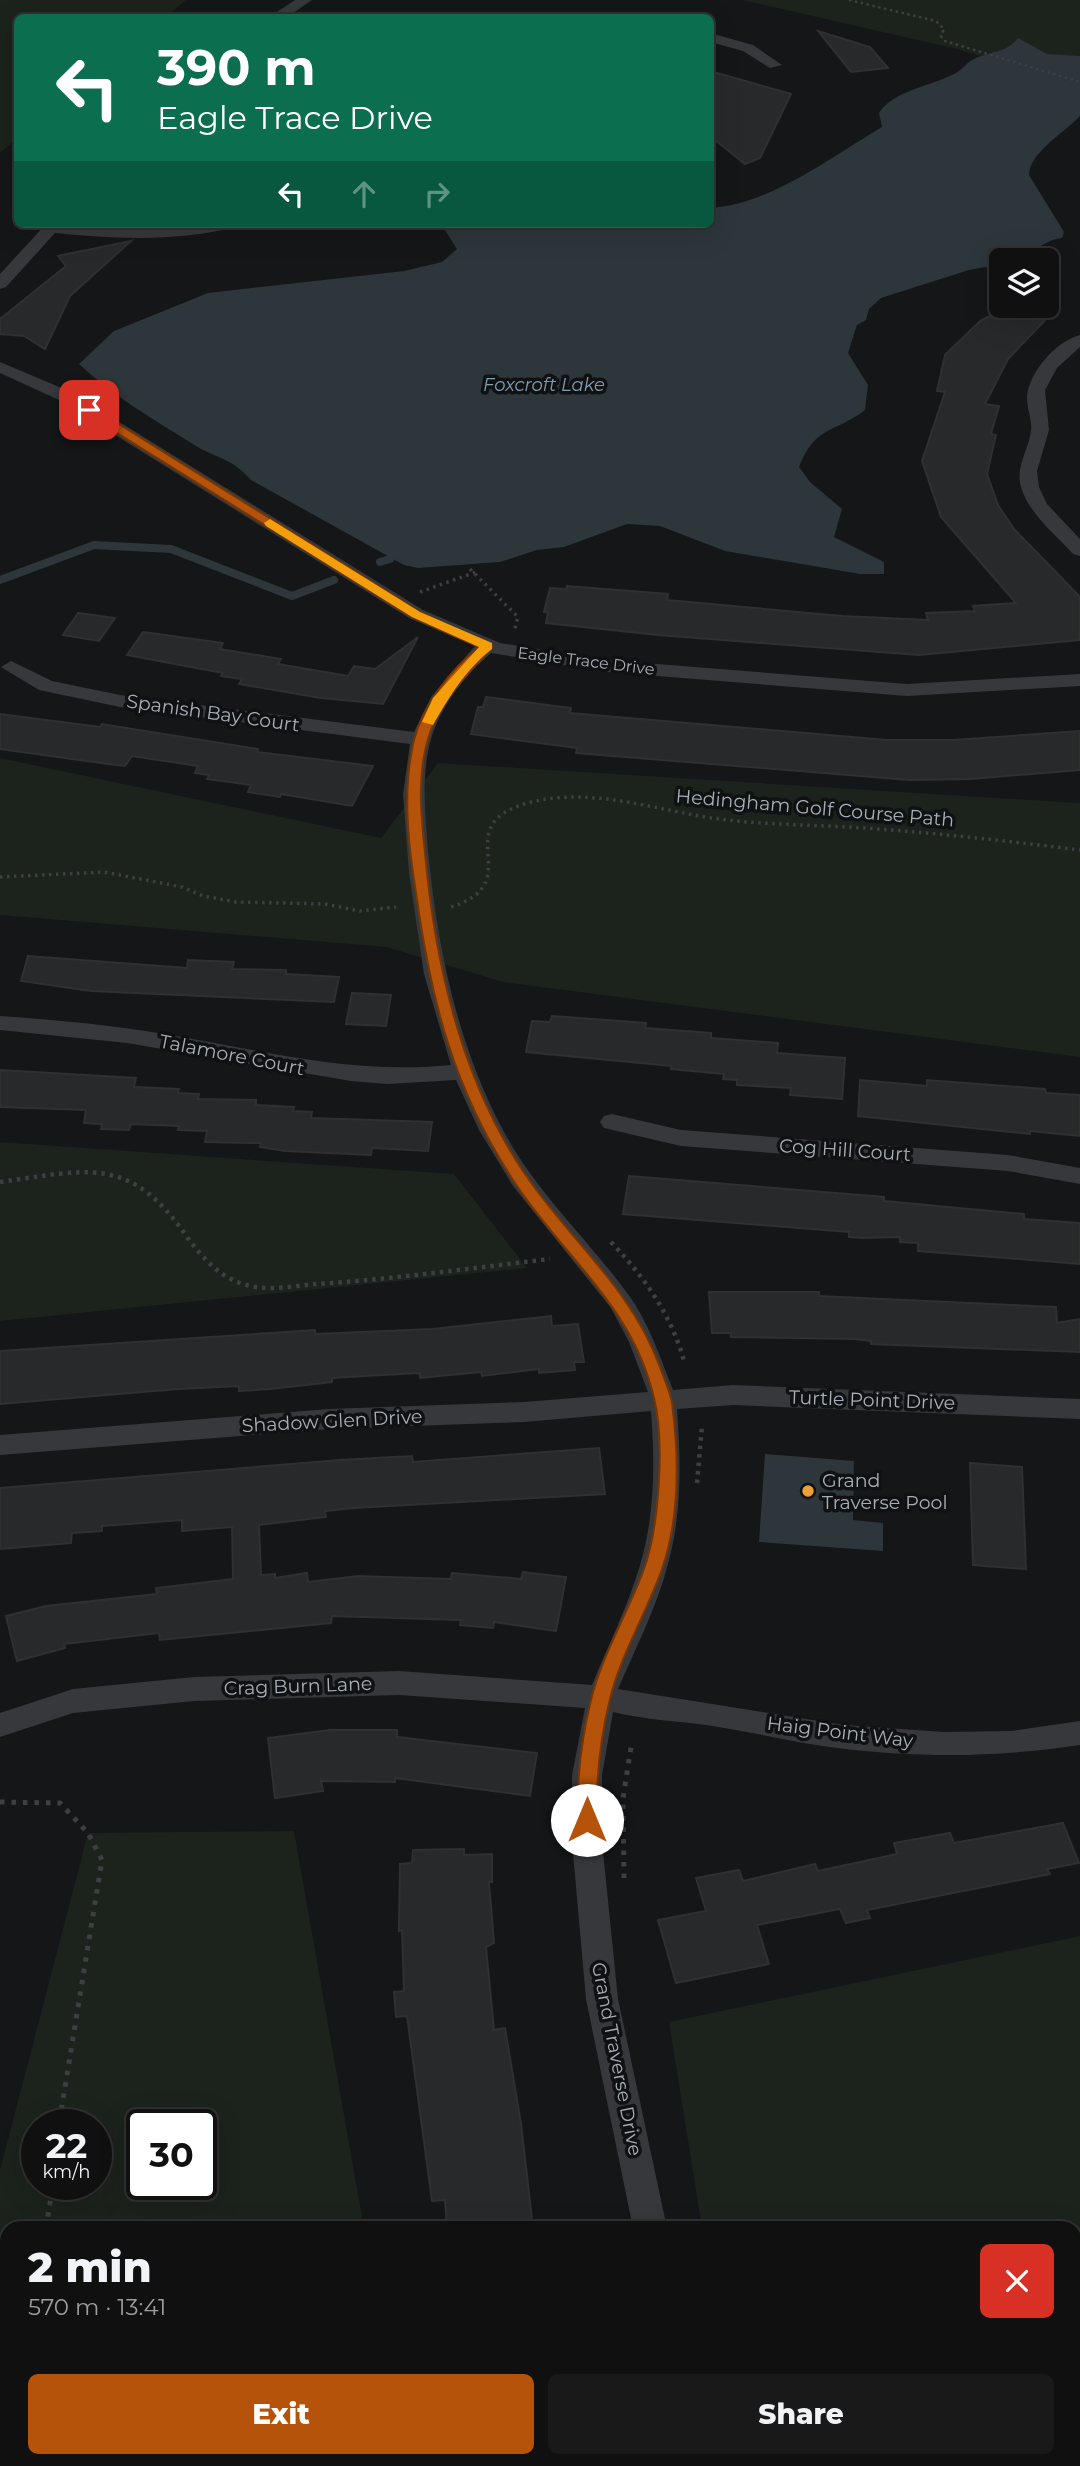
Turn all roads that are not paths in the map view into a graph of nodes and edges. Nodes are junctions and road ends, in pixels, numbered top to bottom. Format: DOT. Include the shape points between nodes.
graph roads {
  1 [pos="305,0"];
  2 [pos="282,14"];
  3 [pos="714,38"];
  4 [pos="775,65"];
  5 [pos="52,228"];
  6 [pos="70,228"];
  7 [pos="211,228"];
  8 [pos="0,284"];
  9 [pos="1080,340"];
  10 [pos="0,366"];
  11 [pos="1080,550"];
  12 [pos="487,646"];
  13 [pos="11,667"];
  14 [pos="1080,680"];
  15 [pos="421,738"];
  16 [pos="0,1023"];
  17 [pos="464,1071"];
  18 [pos="612,1122"];
  19 [pos="1080,1176"];
  20 [pos="663,1399"];
  21 [pos="1080,1409"];
  22 [pos="0,1445"];
  23 [pos="601,1697"];
  24 [pos="0,1725"];
  25 [pos="1080,1733"];
  26 [pos="649,2221"];
  1 -- 2 [label="street"];
  3 -- 4 [label="street" via="748,48"];
  5 -- 8 [label="street"];
  6 -- 7 [label="street" via="142,237"];
  9 -- 11 [label="street" via="1049,367 1035,394 1040,430 1026,470 1047,516"];
  10 -- 12 [label="street, Eagle Trace Drive" via="65,396 416,614"];
  12 -- 14 [label="street, Eagle Trace Drive" via="607,666 854,687 907,690"];
  12 -- 15 [label="street, Grand Traverse Drive" via="438,701"];
  13 -- 15 [label="street, Spanish Bay Court" via="46,685 120,701"];
  15 -- 17 [label="street, Grand Traverse Drive" via="413,794 420,873 435,974"];
  16 -- 17 [label="street, Talamore Court" via="170,1042 350,1076 425,1077"];
  17 -- 20 [label="street, Grand Traverse Drive" via="521,1180 620,1302 642,1342"];
  18 -- 19 [label="street, Cog Hill Court" via="681,1138 1008,1163"];
  20 -- 21 [label="street, Turtle Point Drive" via="733,1395"];
  20 -- 22 [label="street, Shadow Glen Drive"];
  20 -- 23 [label="street, Grand Traverse Drive" via="668,1460 665,1512 654,1566"];
  23 -- 24 [label="street, Crag Burn Lane" via="399,1683 194,1689 73,1701"];
  23 -- 25 [label="street, Haig Point Way" via="844,1737 932,1744 1011,1743"];
  23 -- 26 [label="street, Grand Traverse Drive" via="587,1775 587,1842 602,1999"];
}
